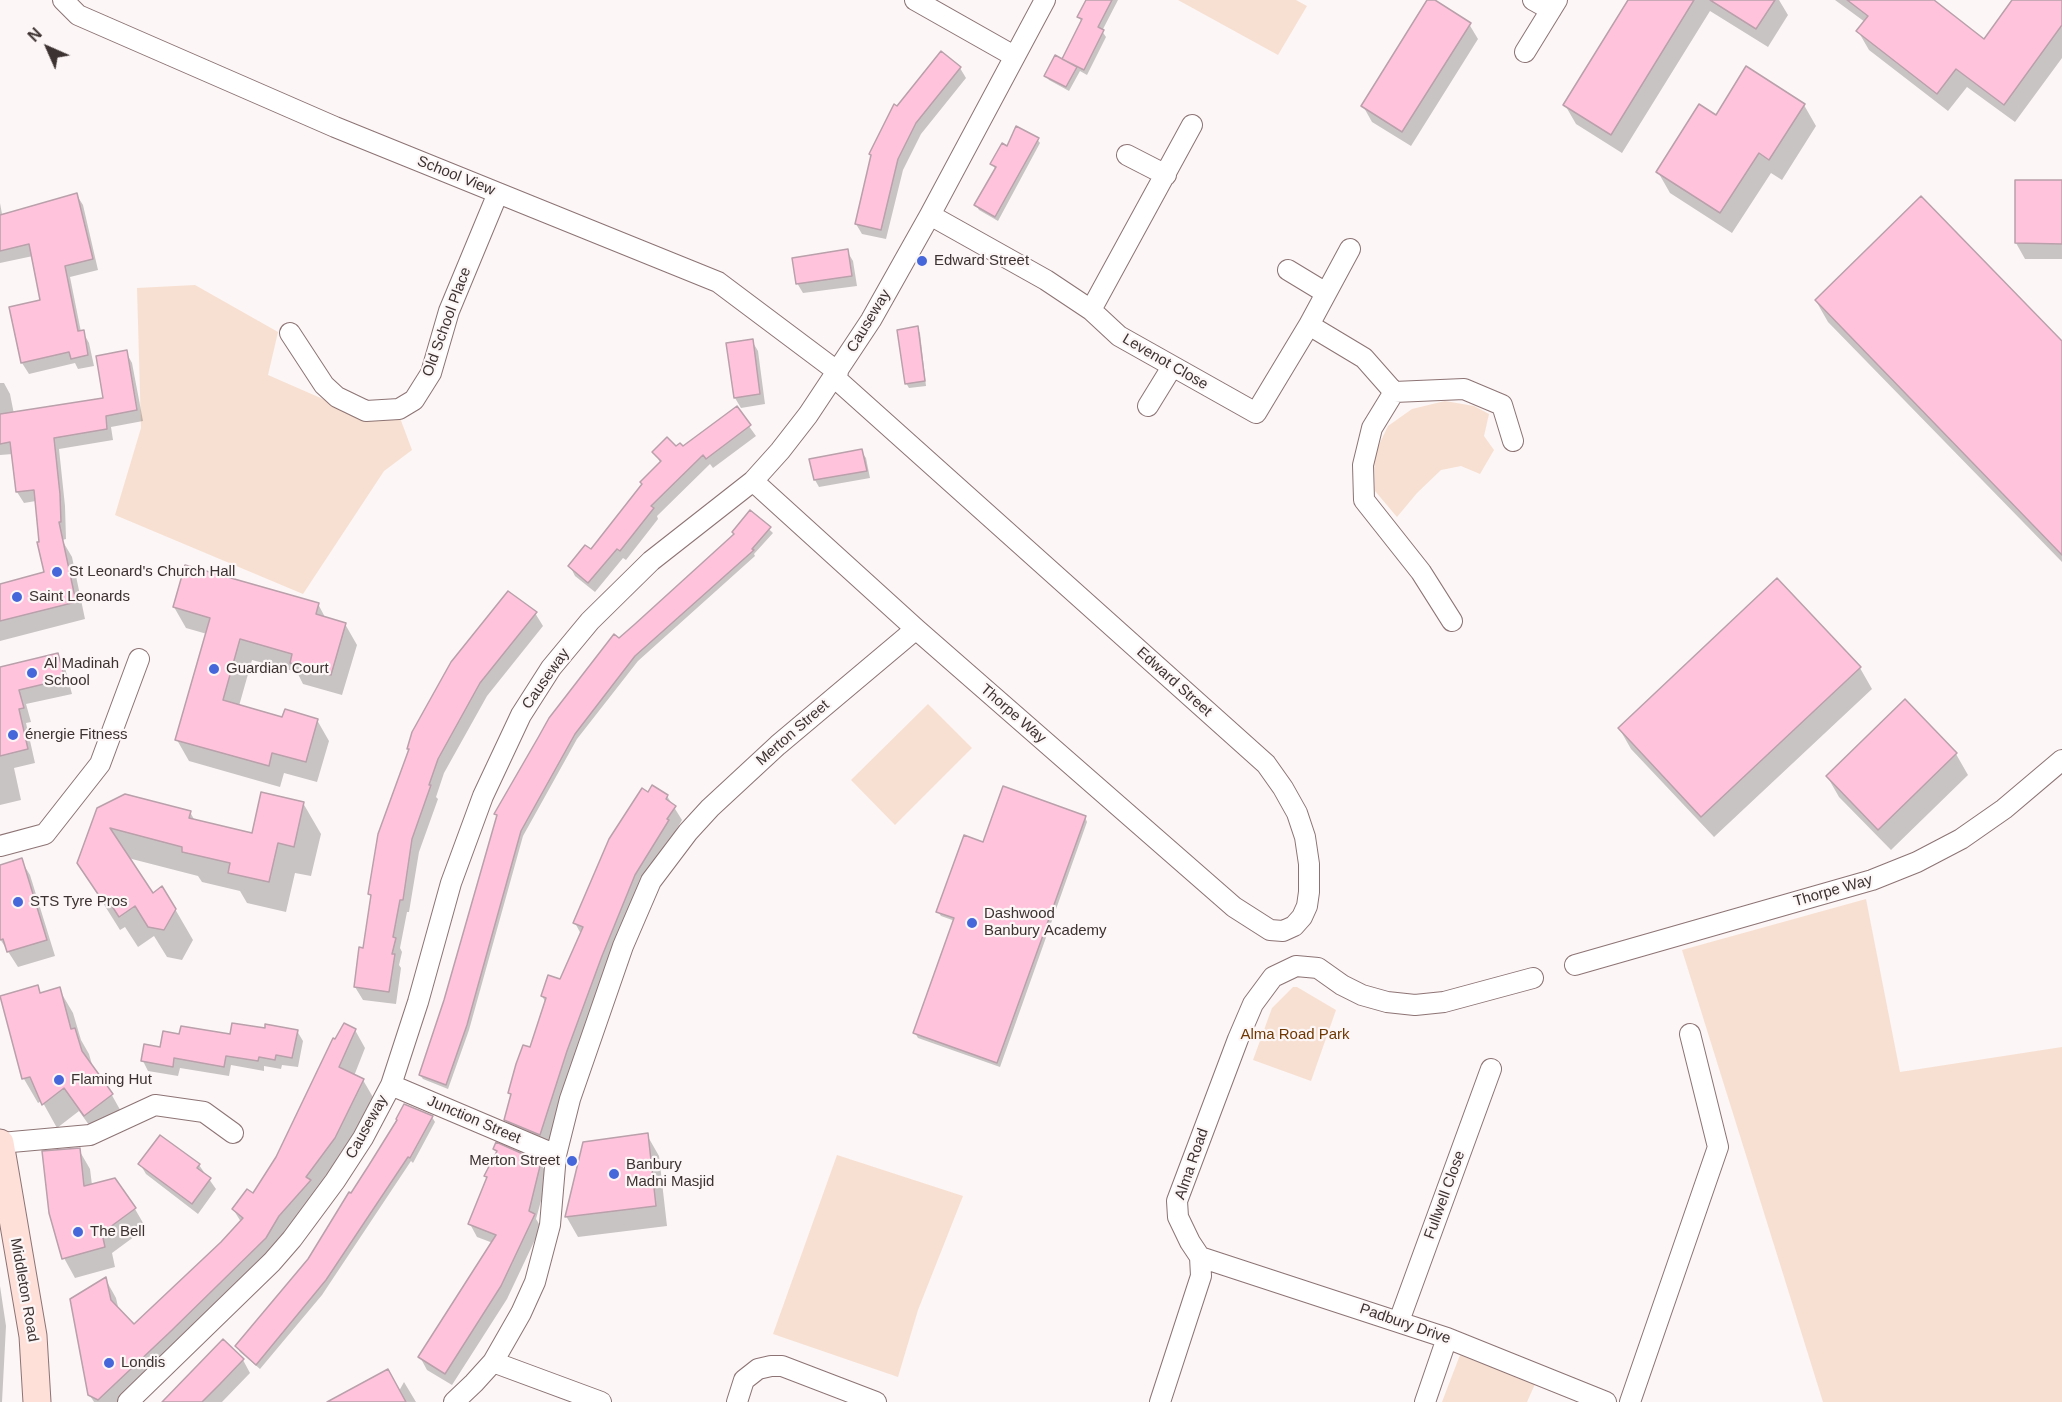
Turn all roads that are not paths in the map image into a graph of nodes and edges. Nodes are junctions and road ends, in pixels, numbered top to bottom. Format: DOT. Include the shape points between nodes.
graph roads {
  1 [pos="63,0"];
  2 [pos="915,0"];
  3 [pos="1045,0"];
  4 [pos="1533,0"];
  5 [pos="1554,5"];
  6 [pos="1525,52"];
  7 [pos="1014,56"];
  8 [pos="1192,125"];
  9 [pos="1127,154"];
  10 [pos="1166,175"];
  11 [pos="498,193"];
  12 [pos="930,216"];
  13 [pos="1350,249"];
  14 [pos="1288,270"];
  15 [pos="1326,293"];
  16 [pos="1091,310"];
  17 [pos="1309,325"];
  18 [pos="291,333"];
  19 [pos="1172,367"];
  20 [pos="836,374"];
  21 [pos="1394,392"];
  22 [pos="1148,406"];
  23 [pos="1513,441"];
  24 [pos="753,481"];
  25 [pos="1452,621"];
  26 [pos="916,629"];
  27 [pos="139,659"];
  28 [pos="2062,760"];
  29 [pos="0,846"];
  30 [pos="1283,931"];
  31 [pos="1575,965"];
  32 [pos="1533,978"];
  33 [pos="1690,1034"];
  34 [pos="1491,1069"];
  35 [pos="391,1085"];
  36 [pos="233,1133"];
  37 [pos="0,1143"];
  38 [pos="556,1155"];
  39 [pos="8,1246"];
  40 [pos="1200,1257"];
  41 [pos="1400,1321"];
  42 [pos="1447,1338"];
  43 [pos="493,1362"];
  44 [pos="37,1402"];
  45 [pos="128,1402"];
  46 [pos="454,1402"];
  47 [pos="601,1402"];
  48 [pos="737,1402"];
  49 [pos="876,1402"];
  50 [pos="1160,1402"];
  51 [pos="1425,1402"];
  52 [pos="1606,1402"];
  53 [pos="1630,1402"];
  1 -- 11 [label="street, School View" via="78,15"];
  2 -- 7 [label="street"];
  3 -- 7 [label="street, Causeway"];
  4 -- 5 [label="street"];
  5 -- 6 [label="street"];
  7 -- 12 [label="street, Causeway"];
  8 -- 10 [label="street"];
  9 -- 10 [label="street"];
  10 -- 16 [label="street"];
  11 -- 18 [label="street, Old School Place" via="449,311 431,373 414,400 399,409 366,411 337,397 324,385"];
  11 -- 20 [label="street, School View" via="718,282"];
  12 -- 16 [label="street, Levenot Close" via="1046,280"];
  12 -- 20 [label="street, Causeway"];
  13 -- 15 [label="street, Levenot Close"];
  14 -- 15 [label="street"];
  15 -- 17 [label="street, Levenot Close"];
  16 -- 19 [label="street, Levenot Close" via="1119,336"];
  17 -- 19 [label="street, Levenot Close" via="1256,413"];
  17 -- 21 [label="street" via="1364,358"];
  19 -- 22 [label="street"];
  20 -- 24 [label="street, Causeway" via="780,452"];
  20 -- 30 [label="street, Edward Street" via="1266,764 1297,813 1309,864 1307,906 1294,926"];
  21 -- 23 [label="street" via="1464,389 1502,405"];
  21 -- 25 [label="street" via="1372,428 1363,465 1364,500 1421,572"];
  24 -- 26 [label="street, Thorpe Way"];
  24 -- 35 [label="street, Causeway" via="651,561 590,621 551,668 523,712 483,796 452,883"];
  26 -- 30 [label="street, Thorpe Way" via="1234,907 1270,930"];
  26 -- 38 [label="street, Merton Street" via="710,808 651,881 579,1068"];
  27 -- 29 [label="street" via="100,764 45,834"];
  28 -- 31 [label="street, Thorpe Way" via="1970,833 1917,862 1872,880"];
  32 -- 40 [label="street, Alma Road" via="1444,1002 1416,1005 1362,995 1318,968 1296,966 1273,977 1253,1004 1238,1039 1177,1202 1178,1217"];
  33 -- 53 [label="street" via="1718,1147"];
  34 -- 41 [label="street, Fullwell Close"];
  35 -- 38 [label="street, Junction Street"];
  35 -- 45 [label="street, Causeway" via="363,1138 292,1239"];
  36 -- 37 [label="street" via="204,1112 155,1105 90,1136"];
  37 -- 39 [label="street, Middleton Road"];
  38 -- 43 [label="street, Merton Street" via="550,1225 535,1282"];
  39 -- 44 [label="street, Middleton Road" via="33,1336"];
  40 -- 41 [label="street, Padbury Drive"];
  40 -- 50 [label="street" via="1201,1276"];
  41 -- 42 [label="street, Padbury Drive"];
  42 -- 51 [label="street"];
  42 -- 52 [label="street, Padbury Drive"];
  43 -- 46 [label="street, Merton Street"];
  43 -- 47 [label="street"];
  48 -- 49 [label="street" via="744,1380 758,1369 771,1366 782,1366"];
}
